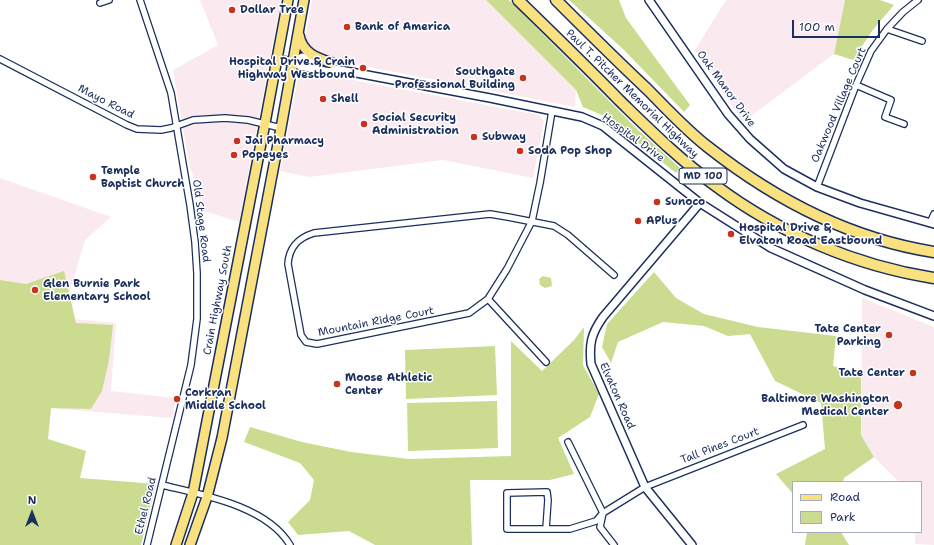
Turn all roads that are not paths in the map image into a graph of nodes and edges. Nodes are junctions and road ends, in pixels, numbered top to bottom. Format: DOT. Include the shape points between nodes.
graph roads {
  1 [pos="109,0"];
  2 [pos="140,0"];
  3 [pos="288,0"];
  4 [pos="304,0"];
  5 [pos="518,0"];
  6 [pos="556,0"];
  7 [pos="649,0"];
  8 [pos="918,0"];
  9 [pos="100,3"];
  10 [pos="887,29"];
  11 [pos="298,32"];
  12 [pos="922,41"];
  13 [pos="276,58"];
  14 [pos="0,59"];
  15 [pos="293,62"];
  16 [pos="333,66"];
  17 [pos="856,85"];
  18 [pos="552,111"];
  19 [pos="266,123"];
  20 [pos="904,124"];
  21 [pos="177,126"];
  22 [pos="282,128"];
  23 [pos="816,187"];
  24 [pos="700,203"];
  25 [pos="934,214"];
  26 [pos="532,221"];
  27 [pos="932,224"];
  28 [pos="934,252"];
  29 [pos="614,275"];
  30 [pos="934,278"];
  31 [pos="488,300"];
  32 [pos="934,316"];
  33 [pos="546,362"];
  34 [pos="803,425"];
  35 [pos="568,442"];
  36 [pos="165,471"];
  37 [pos="162,484"];
  38 [pos="645,487"];
  39 [pos="193,493"];
  40 [pos="207,497"];
  41 [pos="603,513"];
  42 [pos="546,529"];
  43 [pos="147,545"];
  44 [pos="176,545"];
  45 [pos="190,545"];
  46 [pos="290,545"];
  47 [pos="614,545"];
  48 [pos="692,545"];
  1 -- 9 [label="street"];
  2 -- 21 [label="street, Old Stage Road" via="169,87"];
  3 -- 13 [label="main road, Crain Highway South"];
  4 -- 11 [label="main road"];
  5 -- 30 [label="highway, Paul T. Pitcher Memorial Highway / MD 100" via="659,139 717,187 776,224 815,243 878,266"];
  6 -- 28 [label="highway, Paul T. Pitcher Memorial Highway / MD 100" via="678,121 730,164 784,199 818,216 885,240"];
  7 -- 23 [label="street, Oak Manor Drive" via="728,114 750,139 784,170"];
  8 -- 10 [label="street, Oakwood Village Court"];
  10 -- 12 [label="street"];
  10 -- 17 [label="street, Oakwood Village Court" via="871,51"];
  11 -- 15 [label="main road"];
  11 -- 16 [label="main road" via="312,56"];
  13 -- 15 [label="street, Hospital Drive"];
  13 -- 19 [label="main road, Crain Highway South"];
  14 -- 21 [label="street, Mayo Road" via="127,125 151,130"];
  15 -- 16 [label="street, Hospital Drive" via="300,66 330,72"];
  15 -- 22 [label="main road"];
  16 -- 18 [label="street, Hospital Drive"];
  17 -- 20 [label="street" via="891,100 885,117"];
  17 -- 23 [label="street, Oakwood Village Court"];
  18 -- 24 [label="street, Hospital Drive" via="582,117 602,126"];
  18 -- 26 [label="street"];
  19 -- 21 [label="street, Mayo Road" via="213,118 193,120"];
  19 -- 22 [label="street, Mayo Road"];
  19 -- 39 [label="main road, Crain Highway South"];
  21 -- 36 [label="street, Old Stage Road" via="195,242 197,319 191,365"];
  22 -- 40 [label="main road" via="222,438"];
  23 -- 27 [label="street, Oak Manor Drive"];
  24 -- 32 [label="street, Hospital Drive" via="771,248 865,290"];
  24 -- 38 [label="street, Elvaton Road" via="602,317 590,340 591,364"];
  25 -- 27 [label="street"];
  26 -- 29 [label="street, Mountain Ridge Court" via="554,226 568,235"];
  26 -- 31 [label="street"];
  26 -- 31 [label="street, Mountain Ridge Court" via="490,214 314,232 304,236 289,253 288,264 301,335 306,342 317,344 469,313"];
  31 -- 33 [label="street"];
  34 -- 38 [label="street, Tall Pines Court"];
  35 -- 41 [label="street"];
  36 -- 37 [label="street, Ethel Road"];
  37 -- 39 [label="street"];
  37 -- 43 [label="street, Ethel Road"];
  38 -- 41 [label="street, Tall Pines Court"];
  38 -- 48 [label="street, Elvaton Road"];
  39 -- 40 [label="street"];
  39 -- 44 [label="main road, Crain Highway South"];
  40 -- 45 [label="main road"];
  40 -- 46 [label="street" via="261,516 287,539"];
  41 -- 42 [label="street, Tall Pines Court" via="596,522 570,529"];
  41 -- 47 [label="street" via="600,527"];
  42 -- 42 [label="street, Tall Pines Court" via="507,529 507,493 547,492"];
}
